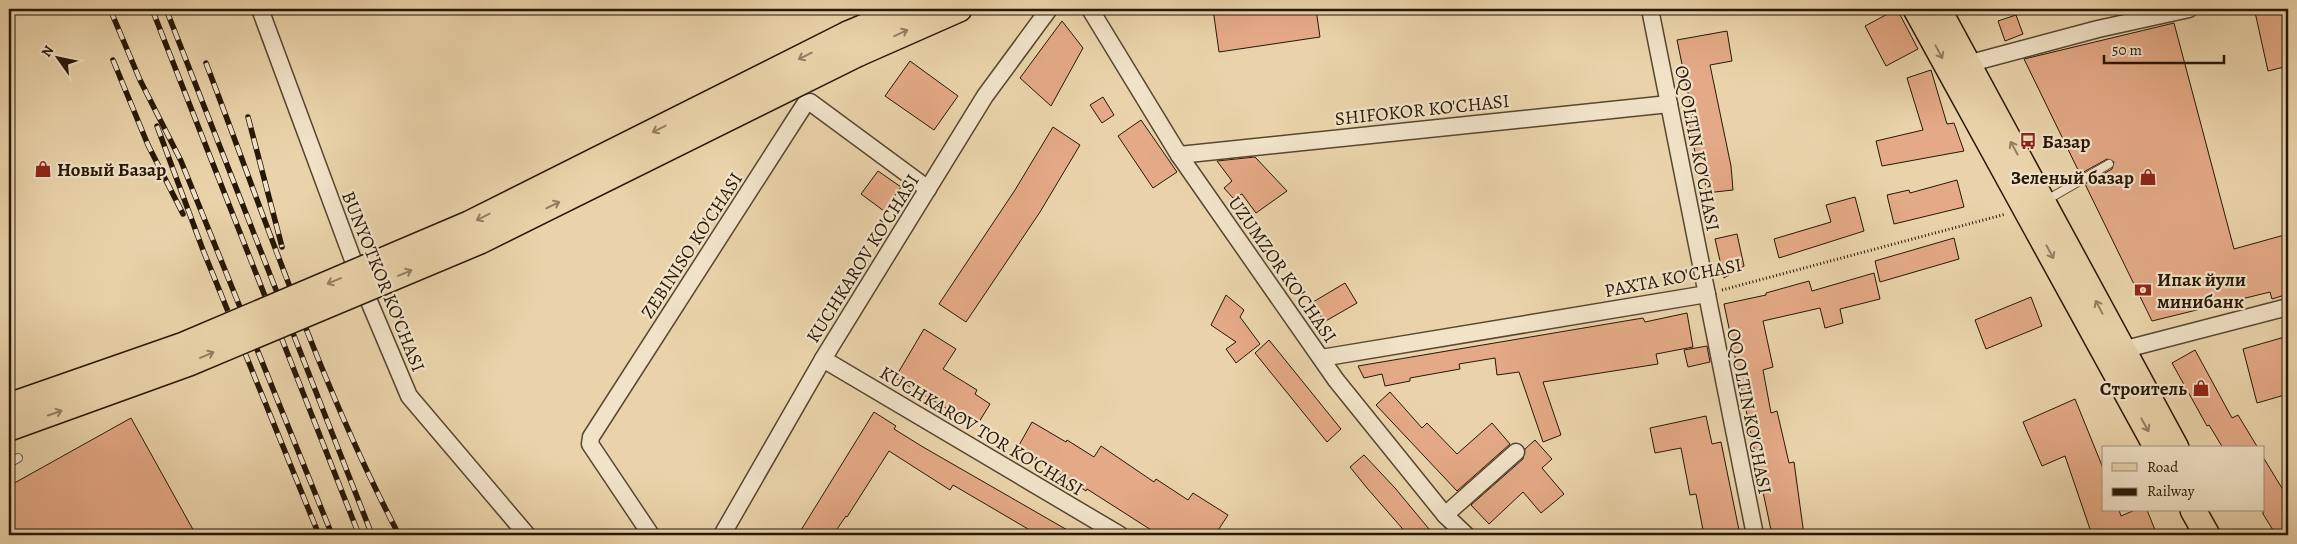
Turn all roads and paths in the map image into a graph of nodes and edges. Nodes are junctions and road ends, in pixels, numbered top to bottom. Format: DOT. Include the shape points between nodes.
graph roads {
  1 [pos="260,9"];
  2 [pos="907,9"];
  3 [pos="960,9"];
  4 [pos="1049,9"];
  5 [pos="1090,9"];
  6 [pos="1650,9"];
  7 [pos="1916,9"];
  8 [pos="1938,9"];
  9 [pos="2189,9"];
  10 [pos="853,44"];
  11 [pos="1967,64"];
  12 [pos="1669,104"];
  13 [pos="1179,155"];
  14 [pos="2109,164"];
  15 [pos="928,189"];
  16 [pos="2035,205"];
  17 [pos="1707,294"];
  18 [pos="2288,307"];
  19 [pos="2122,350"];
  20 [pos="823,358"];
  21 [pos="1321,358"];
  22 [pos="9,406"];
  23 [pos="9,428"];
  24 [pos="2156,446"];
  25 [pos="2175,446"];
  26 [pos="1516,452"];
  27 [pos="18,458"];
  28 [pos="9,463"];
  29 [pos="2194,512"];
  30 [pos="2211,512"];
  31 [pos="1445,515"];
  32 [pos="527,535"];
  33 [pos="651,535"];
  34 [pos="722,535"];
  35 [pos="1120,535"];
  36 [pos="1466,535"];
  37 [pos="1755,535"];
  38 [pos="2207,535"];
  39 [pos="2223,535"];
  1 -- 32 [label="street, BUNYOTKOR KO'CHASI" via="363,287 409,396"];
  2 -- 10 [label="main road"];
  10 -- 3 [label="main road, one-way"];
  4 -- 15 [label="street, KUCHKAROV KO'CHASI" via="986,96"];
  5 -- 13 [label="street, UZUMZOR KO'CHASI"];
  6 -- 12 [label="street, OQ OLTIN KO'CHASI"];
  7 -- 16 [label="main road, one-way"];
  8 -- 11 [label="main road"];
  9 -- 11 [label="street"];
  10 -- 22 [label="main road, one-way, bridge" via="469,224 184,344"];
  23 -- 10 [label="main road, one-way, bridge" via="190,363 480,241"];
  16 -- 11 [label="main road, one-way"];
  12 -- 13 [label="street, SHIFOKOR KO'CHASI"];
  12 -- 17 [label="street, OQ OLTIN KO'CHASI"];
  13 -- 21 [label="street, UZUMZOR KO'CHASI"];
  14 -- 16 [label="lane"];
  15 -- 20 [label="street, KUCHKAROV KO'CHASI"];
  15 -- 33 [label="street, ZEBINISO KO'CHASI" via="810,102 805,104 591,436 590,444"];
  16 -- 17 [label="path, PAXTA KO'CHASI"];
  19 -- 16 [label="main road, one-way"];
  16 -- 24 [label="main road, one-way"];
  17 -- 21 [label="street, PAXTA KO'CHASI"];
  17 -- 37 [label="street, OQ OLTIN KO'CHASI"];
  18 -- 19 [label="street"];
  19 -- 25 [label="main road"];
  20 -- 34 [label="street, KUCHKAROV KO'CHASI"];
  20 -- 35 [label="street, KUCHKAROV TOR KO'CHASI"];
  21 -- 31 [label="street, UZUMZOR KO'CHASI"];
  26 -- 31 [label="street"];
  27 -- 28 [label="lane"];
  29 -- 38 [label="main road"];
  30 -- 39 [label="main road"];
  31 -- 36 [label="street, UZUMZOR KO'CHASI"];
}
